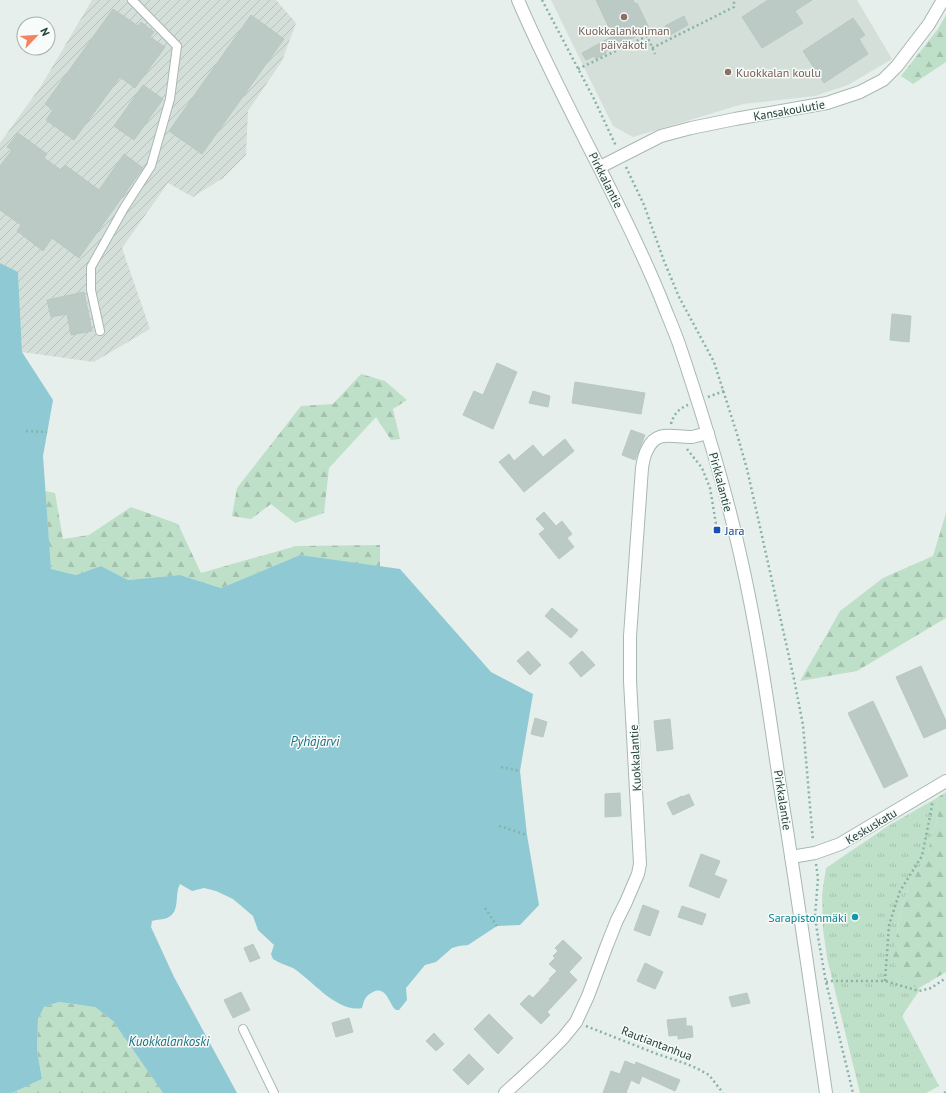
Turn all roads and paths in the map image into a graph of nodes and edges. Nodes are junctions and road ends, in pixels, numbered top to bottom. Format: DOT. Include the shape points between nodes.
graph roads {
  1 [pos="132,0"];
  2 [pos="518,0"];
  3 [pos="734,0"];
  4 [pos="943,0"];
  5 [pos="652,48"];
  6 [pos="655,54"];
  7 [pos="578,69"];
  8 [pos="600,167"];
  9 [pos="100,331"];
  10 [pos="26,431"];
  11 [pos="47,432"];
  12 [pos="708,433"];
  13 [pos="678,436"];
  14 [pos="717,530"];
  15 [pos="501,767"];
  16 [pos="520,771"];
  17 [pos="946,781"];
  18 [pos="930,791"];
  19 [pos="499,826"];
  20 [pos="527,835"];
  21 [pos="791,857"];
  22 [pos="486,908"];
  23 [pos="497,926"];
  24 [pos="946,978"];
  25 [pos="885,981"];
  26 [pos="826,982"];
  27 [pos="576,1022"];
  28 [pos="243,1029"];
  29 [pos="507,1092"];
  30 [pos="274,1093"];
  31 [pos="723,1093"];
  32 [pos="826,1093"];
  1 -- 9 [label="lane" via="177,46 170,98 151,166 91,267 91,290"];
  2 -- 8 [label="street, Pirkkalantie" via="559,90"];
  3 -- 5 [label="path" via="734,7"];
  4 -- 8 [label="street, Kansakoulutie" via="929,24 897,66 882,80 860,92 827,104 735,119 661,136"];
  5 -- 6 [label="path"];
  5 -- 7 [label="path" via="647,36"];
  8 -- 12 [label="street, Pirkkalantie" via="644,258 678,340"];
  10 -- 11 [label="path"];
  12 -- 13 [label="street, Kuokkalantie" via="692,437"];
  12 -- 21 [label="street, Pirkkalantie" via="753,615"];
  13 -- 14 [label="path" via="702,468 710,488"];
  13 -- 27 [label="street, Kuokkalantie" via="659,437 652,442 642,468 630,636 640,864"];
  15 -- 16 [label="path"];
  17 -- 18 [label="street, Keskuskatu"];
  18 -- 21 [label="street, Keskuskatu" via="840,844 814,854"];
  18 -- 25 [label="path" via="932,806 922,856 900,891 889,925"];
  19 -- 20 [label="path"];
  21 -- 32 [label="street, Pirkkalantie"];
  22 -- 23 [label="path"];
  24 -- 25 [label="path" via="932,988 919,991"];
  25 -- 26 [label="path"];
  27 -- 29 [label="street, Kuokkalantie"];
  27 -- 31 [label="path, Rautiantanhua" via="698,1069 709,1075"];
  28 -- 30 [label="lane"];
}
